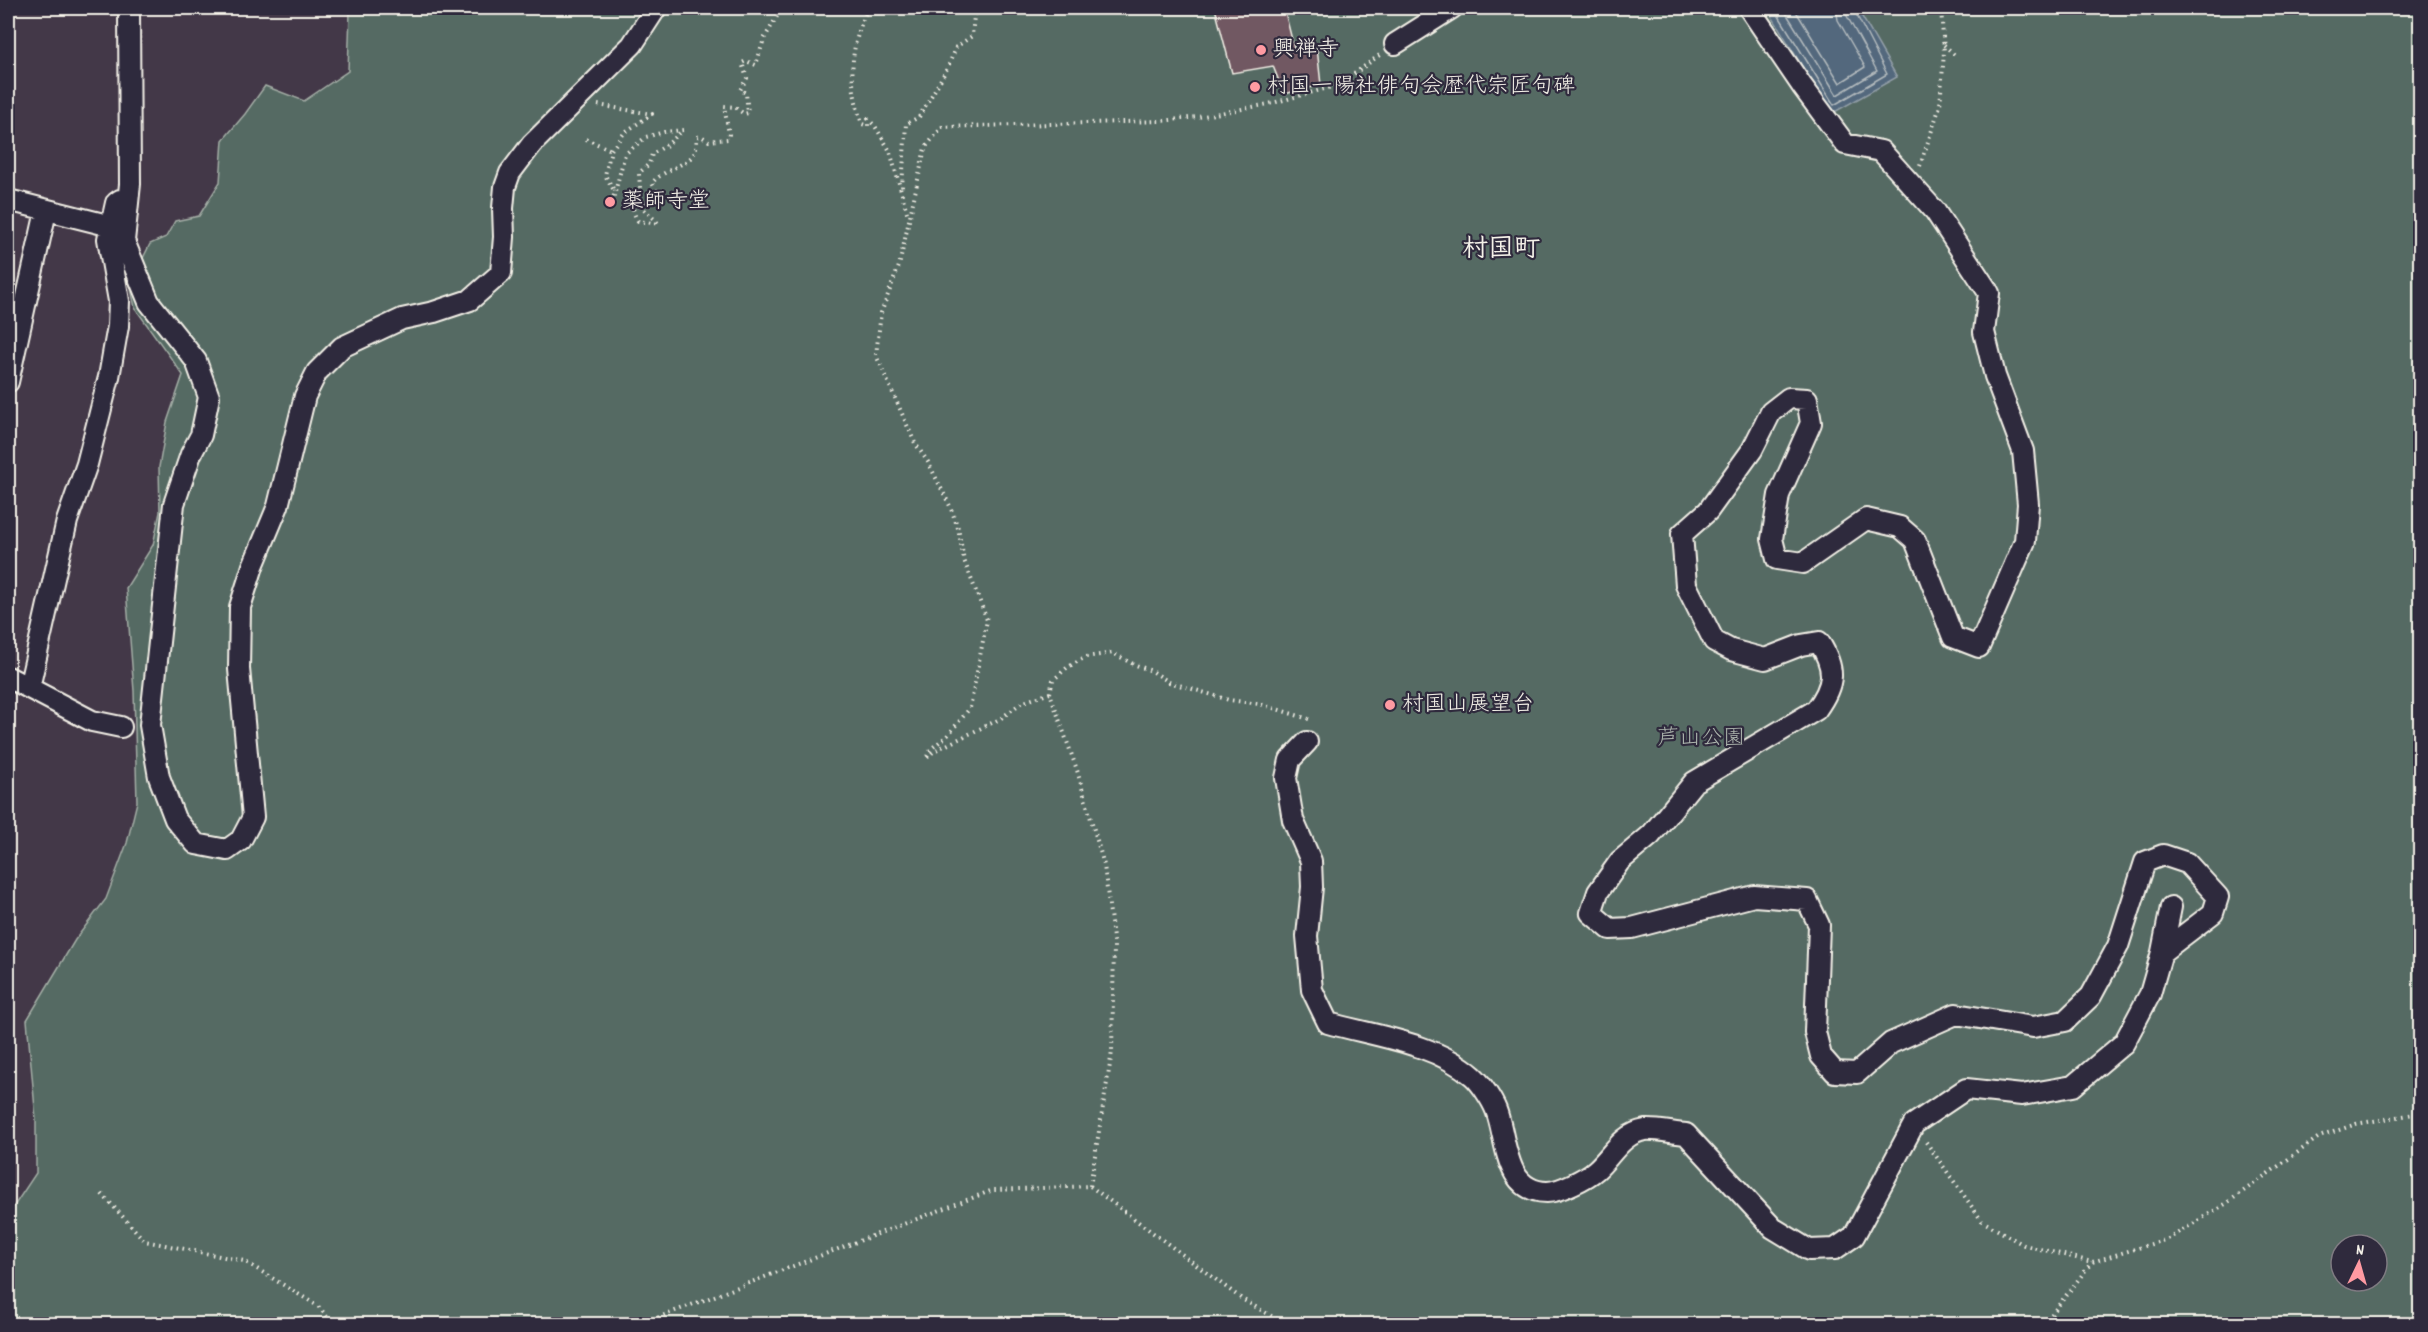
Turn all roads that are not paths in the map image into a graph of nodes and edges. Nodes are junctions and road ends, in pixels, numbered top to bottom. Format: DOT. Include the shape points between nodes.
graph roads {
  1 [pos="129,8"];
  2 [pos="656,8"];
  3 [pos="1452,8"];
  4 [pos="1749,8"];
  5 [pos="1395,44"];
  6 [pos="129,192"];
  7 [pos="8,200"];
  8 [pos="46,211"];
  9 [pos="111,226"];
  10 [pos="8,382"];
  11 [pos="8,677"];
  12 [pos="29,688"];
  13 [pos="121,727"];
  14 [pos="1307,742"];
  15 [pos="2171,907"];
  16 [pos="2162,952"];
  1 -- 6 [label="street"];
  2 -- 6 [label="street" via="632,45 532,144 510,173 503,208 501,273 470,300 402,319 342,347 317,372 305,396 278,506 240,607 238,669 253,817 241,840 227,850 196,844 175,819 159,777 150,725 174,504 190,454 201,435 209,397 196,361 149,302 130,260 124,241"];
  3 -- 5 [label="street"];
  4 -- 16 [label="street" via="1845,144 1881,151 1935,211 1989,293 1984,332 1995,376 2023,451 2028,504 2025,540 1979,647 1953,637 1914,540 1900,527 1866,519 1803,563 1777,559 1772,539 1779,495 1811,423 1807,399 1789,399 1771,412 1752,450 1708,511 1682,534 1686,585 1714,641 1731,650 1765,659 1819,642 1830,661 1830,692 1816,710 1694,782 1651,836 1620,861 1598,892 1591,913 1610,929 1632,928 1754,896 1807,900 1819,924 1815,1032 1821,1056 1835,1072 1857,1073 1891,1043 1956,1014 2033,1027 2066,1021 2091,996 2118,945 2145,862 2163,855 2187,863 2218,897 2213,913"];
  6 -- 9 [label="street" via="116,203"];
  7 -- 8 [label="street"];
  8 -- 9 [label="street"];
  8 -- 10 [label="street"];
  9 -- 12 [label="street" via="108,239 119,301 111,367 87,465 67,521"];
  11 -- 12 [label="street"];
  12 -- 13 [label="street" via="92,721"];
  14 -- 16 [label="street" via="1290,760 1286,778 1293,820 1311,861 1307,936 1312,990 1328,1023 1396,1039 1474,1076 1496,1108 1513,1171 1527,1187 1547,1192 1596,1171 1623,1139 1644,1130 1686,1134 1773,1228 1809,1250 1834,1250 1854,1236 1914,1124 1966,1089 2022,1095 2073,1086 2124,1043 2150,994"];
  15 -- 16 [label="street"];
}
